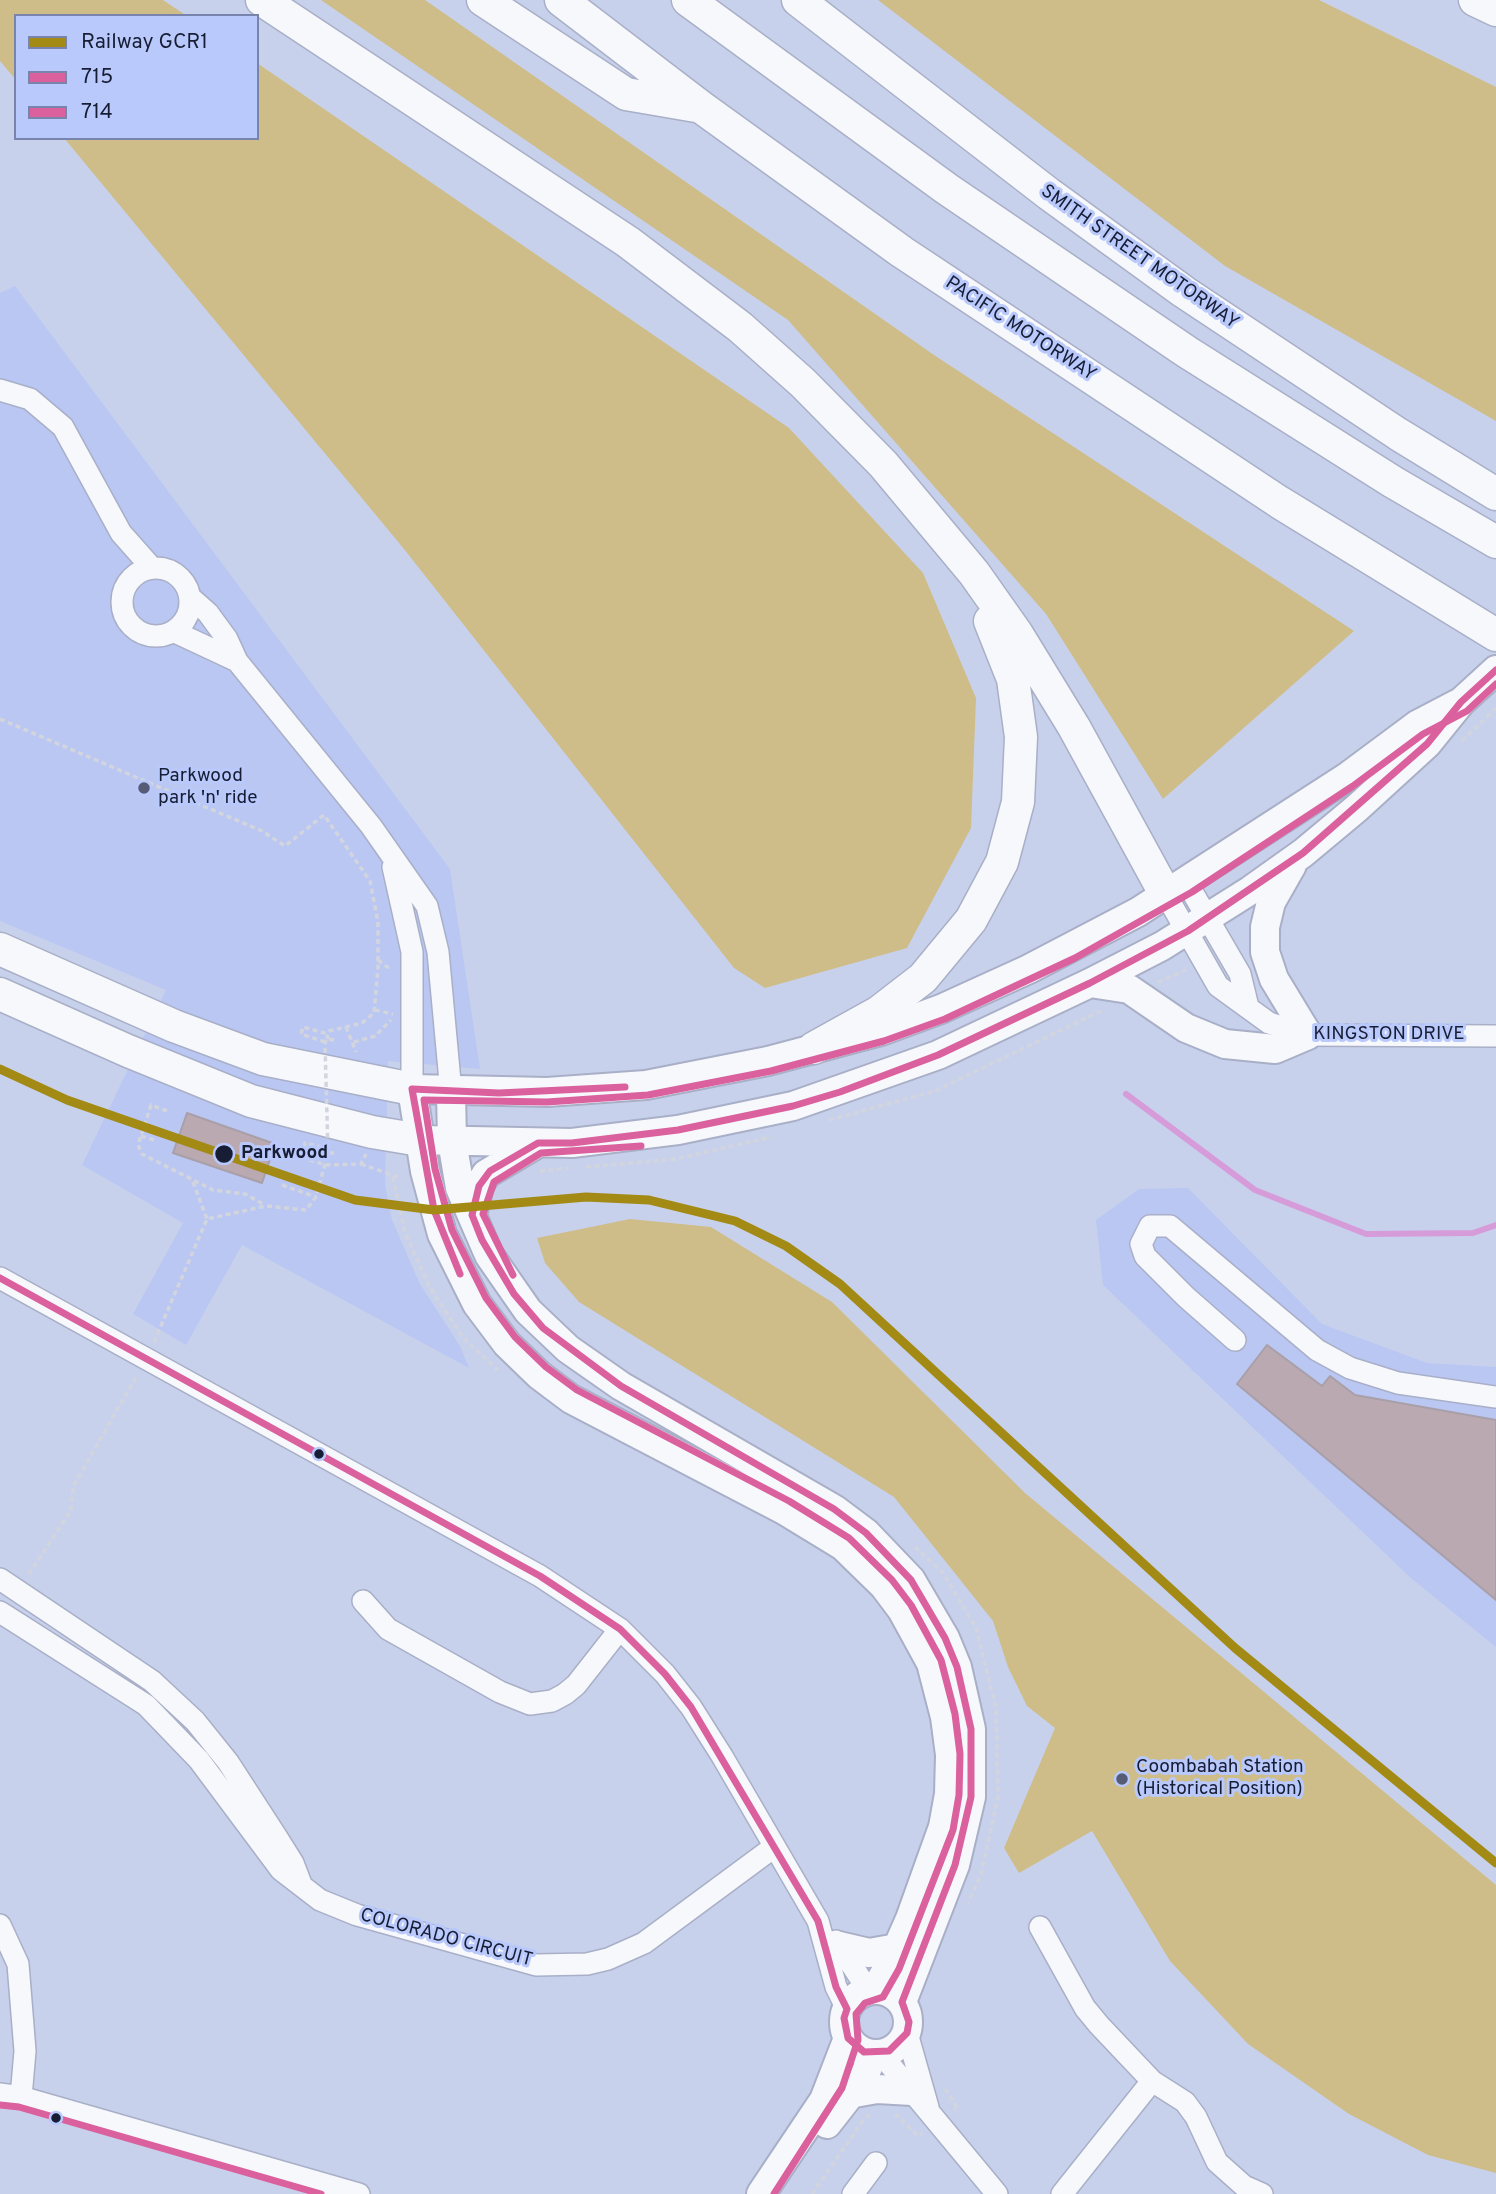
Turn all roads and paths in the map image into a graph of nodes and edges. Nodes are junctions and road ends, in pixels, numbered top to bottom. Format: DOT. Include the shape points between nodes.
graph roads {
  1 [pos="262,0"];
  2 [pos="483,0"];
  3 [pos="561,0"];
  4 [pos="688,0"];
  5 [pos="798,0"];
  6 [pos="1475,0"];
  7 [pos="1496,10"];
  8 [pos="701,107"];
  9 [pos="0,390"];
  10 [pos="1496,494"];
  11 [pos="1496,542"];
  12 [pos="152,568"];
  13 [pos="974,573"];
  14 [pos="191,598"];
  15 [pos="175,632"];
  16 [pos="1496,635"];
  17 [pos="237,661"];
  18 [pos="1496,670"];
  19 [pos="1461,702"];
  20 [pos="1496,708"];
  21 [pos="1487,717"];
  22 [pos="0,719"];
  23 [pos="391,858"];
  24 [pos="1296,858"];
  25 [pos="1176,889"];
  26 [pos="1198,924"];
  27 [pos="0,949"];
  28 [pos="378,960"];
  29 [pos="395,979"];
  30 [pos="1090,983"];
  31 [pos="0,994"];
  32 [pos="1138,995"];
  33 [pos="397,1006"];
  34 [pos="374,1010"];
  35 [pos="395,1014"];
  36 [pos="346,1027"];
  37 [pos="328,1034"];
  38 [pos="1308,1035"];
  39 [pos="1496,1036"];
  40 [pos="326,1042"];
  41 [pos="814,1048"];
  42 [pos="412,1089"];
  43 [pos="451,1092"];
  44 [pos="167,1111"];
  45 [pos="821,1122"];
  46 [pos="141,1136"];
  47 [pos="771,1136"];
  48 [pos="420,1140"];
  49 [pos="156,1141"];
  50 [pos="452,1142"];
  51 [pos="538,1143"];
  52 [pos="328,1149"];
  53 [pos="293,1155"];
  54 [pos="365,1155"];
  55 [pos="327,1156"];
  56 [pos="361,1164"];
  57 [pos="326,1165"];
  58 [pos="534,1171"];
  59 [pos="401,1178"];
  60 [pos="193,1181"];
  61 [pos="282,1185"];
  62 [pos="316,1197"];
  63 [pos="266,1206"];
  64 [pos="472,1215"];
  65 [pos="207,1219"];
  66 [pos="0,1278"];
  67 [pos="1235,1340"];
  68 [pos="147,1359"];
  69 [pos="1496,1397"];
  70 [pos="906,1539"];
  71 [pos="0,1579"];
  72 [pos="18,1591"];
  73 [pos="363,1601"];
  74 [pos="0,1612"];
  75 [pos="620,1629"];
  76 [pos="774,1847"];
  77 [pos="301,1884"];
  78 [pos="965,1910"];
  79 [pos="818,1921"];
  80 [pos="0,1925"];
  81 [pos="1040,1927"];
  82 [pos="839,1946"];
  83 [pos="897,1948"];
  84 [pos="872,1990"];
  85 [pos="902,2002"];
  86 [pos="847,2009"];
  87 [pos="907,2033"];
  88 [pos="848,2038"];
  89 [pos="878,2054"];
  90 [pos="1152,2081"];
  91 [pos="849,2094"];
  92 [pos="10,2095"];
  93 [pos="920,2100"];
  94 [pos="876,2163"];
  95 [pos="359,2194"];
  96 [pos="761,2194"];
  97 [pos="780,2194"];
  98 [pos="853,2194"];
  99 [pos="997,2194"];
  100 [pos="1062,2194"];
  101 [pos="1262,2194"];
  1 -- 13 [label="highway" via="628,242 740,327 883,464"];
  2 -- 8 [label="highway" via="626,94"];
  3 -- 8 [label="highway, PACIFIC MOTORWAY"];
  4 -- 11 [label="highway" via="947,189 1187,352"];
  5 -- 10 [label="highway, SMITH STREET MOTORWAY" via="1184,292"];
  6 -- 7 [label="highway"];
  8 -- 16 [label="highway, PACIFIC MOTORWAY" via="925,268 1279,502"];
  9 -- 12 [label="street" via="30,400 63,426 121,533"];
  12 -- 14 [label="street" via="163,568 182,579"];
  12 -- 15 [label="street" via="127,585 122,595 124,616 130,626 148,636"];
  13 -- 25 [label="highway"];
  13 -- 41 [label="highway" via="1003,647 1019,710 1021,771 1002,862 971,920 923,978 879,1012"];
  14 -- 15 [label="street" via="187,617"];
  14 -- 17 [label="street" via="227,639"];
  15 -- 17 [label="street"];
  17 -- 23 [label="street" via="365,817"];
  18 -- 19 [label="main road"];
  19 -- 24 [label="main road" via="1427,744"];
  19 -- 25 [label="main road" via="1417,725 1347,777"];
  20 -- 21 [label="path"];
  22 -- 28 [label="path" via="262,831 285,846 324,815 370,881 376,898"];
  23 -- 42 [label="street" via="412,952"];
  23 -- 43 [label="street" via="428,906 432,920"];
  24 -- 26 [label="main road"];
  24 -- 38 [label="main road" via="1271,902 1265,952 1274,979"];
  25 -- 26 [label="street, KINGSTON DRIVE"];
  25 -- 41 [label="main road" via="1082,943 974,995 881,1031"];
  26 -- 30 [label="main road"];
  26 -- 38 [label="street, KINGSTON DRIVE" via="1218,986 1269,1023"];
  27 -- 42 [label="highway" via="174,1026 263,1059"];
  28 -- 29 [label="path"];
  28 -- 34 [label="path"];
  30 -- 32 [label="main road"];
  30 -- 51 [label="main road" via="938,1055 793,1106 635,1137"];
  31 -- 48 [label="highway" via="251,1101"];
  32 -- 38 [label="main road" via="1186,1028 1225,1044 1275,1049"];
  32 -- 45 [label="path" via="1114,1010 1094,1011 935,1091"];
  33 -- 35 [label="path"];
  34 -- 35 [label="path"];
  34 -- 36 [label="path" via="367,1020"];
  35 -- 36 [label="path" via="380,1033 354,1045"];
  36 -- 37 [label="path"];
  37 -- 40 [label="path, bridge" via="334,1040"];
  37 -- 40 [label="path" via="303,1027 301,1034"];
  38 -- 39 [label="street, KINGSTON DRIVE"];
  40 -- 52 [label="path, bridge"];
  41 -- 43 [label="main road" via="646,1085 558,1092"];
  42 -- 43 [label="main road"];
  42 -- 48 [label="main road"];
  43 -- 50 [label="main road"];
  44 -- 46 [label="path" via="151,1105"];
  46 -- 49 [label="path"];
  46 -- 60 [label="path" via="142,1154"];
  47 -- 58 [label="path" via="676,1159"];
  48 -- 50 [label="main road"];
  48 -- 83 [label="main road" via="434,1210 450,1256 477,1304 524,1361 555,1389 590,1410 816,1528 865,1566 902,1610 931,1663 950,1755 943,1827"];
  50 -- 51 [label="main road"];
  50 -- 64 [label="main road" via="460,1188"];
  51 -- 64 [label="main road" via="486,1174 478,1186"];
  52 -- 55 [label="path, bridge" via="334,1153"];
  52 -- 55 [label="path" via="305,1143 304,1149"];
  53 -- 57 [label="path"];
  54 -- 56 [label="path"];
  55 -- 57 [label="path"];
  56 -- 57 [label="path"];
  56 -- 59 [label="path"];
  57 -- 62 [label="path"];
  60 -- 63 [label="path" via="213,1190 245,1194"];
  60 -- 65 [label="path"];
  61 -- 62 [label="path"];
  62 -- 63 [label="path" via="306,1210"];
  63 -- 65 [label="path"];
  64 -- 85 [label="main road" via="502,1276 543,1328 621,1386 834,1509 888,1553 929,1607 965,1696 972,1741 971,1797 955,1865"];
  65 -- 68 [label="path"];
  66 -- 68 [label="street"];
  67 -- 69 [label="street" via="1145,1256 1142,1244 1150,1226 1170,1226 1317,1350 1349,1368 1398,1383"];
  68 -- 72 [label="path" via="73,1487 71,1510"];
  68 -- 75 [label="street" via="561,1588"];
  70 -- 78 [label="path" via="943,1573 976,1628 996,1708 998,1797 981,1874"];
  71 -- 72 [label="street"];
  72 -- 77 [label="street" via="152,1681 195,1721 269,1825"];
  73 -- 75 [label="street" via="388,1629 530,1704 565,1694"];
  74 -- 77 [label="street, COLORADO CIRCUIT" via="122,1686 165,1723 199,1760 281,1870"];
  75 -- 76 [label="street" via="691,1707"];
  76 -- 77 [label="street, COLORADO CIRCUIT" via="644,1943 587,1964 536,1965 508,1958 357,1915 320,1900"];
  76 -- 79 [label="street"];
  79 -- 82 [label="street"];
  79 -- 86 [label="street" via="836,1987"];
  80 -- 92 [label="street" via="18,1965 25,2051"];
  81 -- 90 [label="street" via="1084,2008"];
  82 -- 83 [label="main road" via="869,1953"];
  82 -- 84 [label="street"];
  83 -- 84 [label="main road"];
  84 -- 85 [label="main road" via="885,1990"];
  84 -- 86 [label="main road" via="852,2000"];
  85 -- 87 [label="main road" via="909,2022"];
  86 -- 88 [label="main road"];
  87 -- 89 [label="main road" via="897,2046"];
  87 -- 93 [label="street"];
  88 -- 89 [label="main road" via="864,2052"];
  88 -- 96 [label="main road" via="824,2100"];
  89 -- 91 [label="main road"];
  89 -- 93 [label="street"];
  90 -- 100 [label="street"];
  90 -- 101 [label="street" via="1185,2102 1217,2162 1244,2186"];
  91 -- 93 [label="main road" via="877,2089"];
  91 -- 97 [label="main road"];
  92 -- 95 [label="street"];
  93 -- 99 [label="street"];
  94 -- 98 [label="street"];
}
